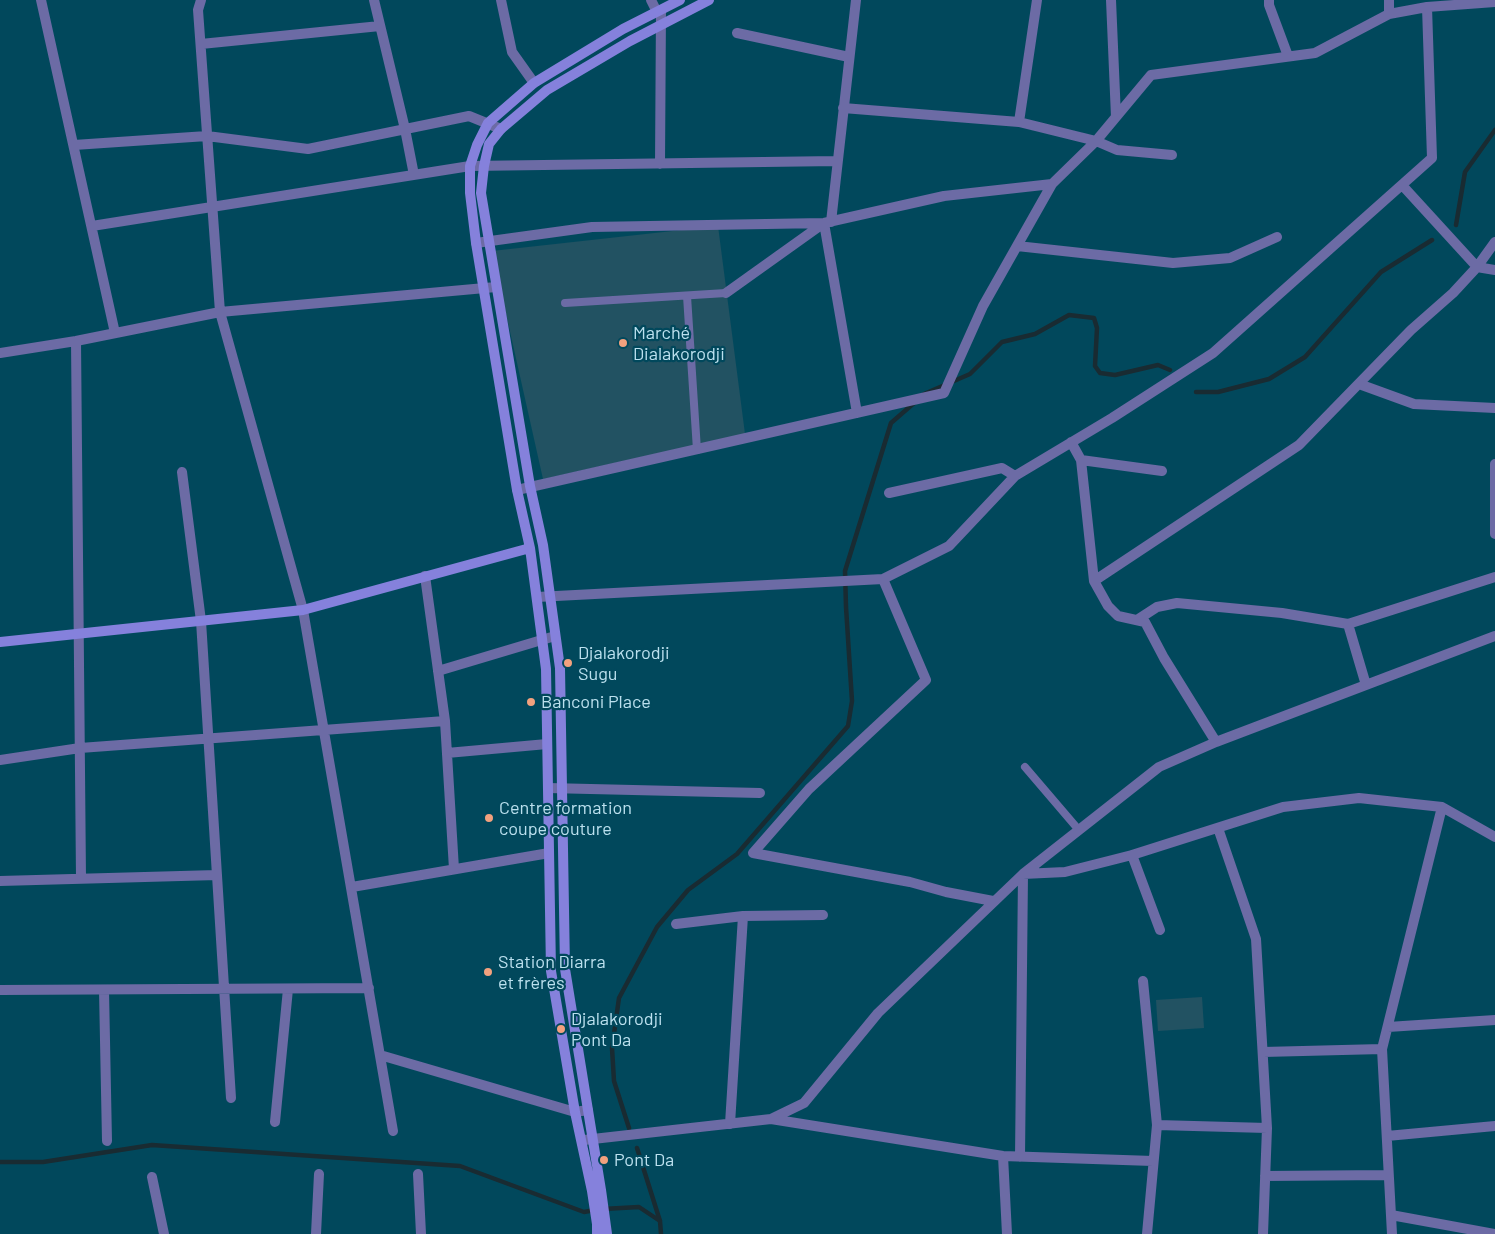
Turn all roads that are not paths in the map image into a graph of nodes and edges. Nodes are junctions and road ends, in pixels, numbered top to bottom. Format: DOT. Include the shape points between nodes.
graph roads {
  1 [pos="42,0"];
  2 [pos="201,0"];
  3 [pos="374,0"];
  4 [pos="501,0"];
  5 [pos="651,0"];
  6 [pos="680,0"];
  7 [pos="709,0"];
  8 [pos="856,0"];
  9 [pos="1037,0"];
  10 [pos="1111,0"];
  11 [pos="1269,0"];
  12 [pos="1389,0"];
  13 [pos="1495,2"];
  14 [pos="1427,6"];
  15 [pos="659,11"];
  16 [pos="1390,14"];
  17 [pos="661,25"];
  18 [pos="380,26"];
  19 [pos="737,33"];
  20 [pos="201,44"];
  21 [pos="849,56"];
  22 [pos="1288,56"];
  23 [pos="534,83"];
  24 [pos="843,108"];
  25 [pos="1116,117"];
  26 [pos="1019,122"];
  27 [pos="488,124"];
  28 [pos="405,129"];
  29 [pos="501,129"];
  30 [pos="207,136"];
  31 [pos="1096,141"];
  32 [pos="74,145"];
  33 [pos="1172,155"];
  34 [pos="837,161"];
  35 [pos="660,164"];
  36 [pos="470,166"];
  37 [pos="484,166"];
  38 [pos="414,175"];
  39 [pos="1052,184"];
  40 [pos="1402,185"];
  41 [pos="212,207"];
  42 [pos="827,223"];
  43 [pos="92,226"];
  44 [pos="1277,237"];
  45 [pos="489,241"];
  46 [pos="1495,242"];
  47 [pos="476,243"];
  48 [pos="1017,246"];
  49 [pos="1477,267"];
  50 [pos="1495,270"];
  51 [pos="496,287"];
  52 [pos="484,289"];
  53 [pos="726,293"];
  54 [pos="687,296"];
  55 [pos="565,303"];
  56 [pos="220,312"];
  57 [pos="116,334"];
  58 [pos="76,341"];
  59 [pos="0,350"];
  60 [pos="1359,384"];
  61 [pos="1495,408"];
  62 [pos="856,413"];
  63 [pos="1072,442"];
  64 [pos="697,450"];
  65 [pos="1082,460"];
  66 [pos="1495,464"];
  67 [pos="1162,470"];
  68 [pos="182,472"];
  69 [pos="1015,476"];
  70 [pos="530,486"];
  71 [pos="517,490"];
  72 [pos="889,493"];
  73 [pos="1495,504"];
  74 [pos="1495,534"];
  75 [pos="543,545"];
  76 [pos="530,548"];
  77 [pos="425,576"];
  78 [pos="1495,577"];
  79 [pos="883,578"];
  80 [pos="1094,581"];
  81 [pos="536,597"];
  82 [pos="550,597"];
  83 [pos="303,610"];
  84 [pos="1137,620"];
  85 [pos="201,621"];
  86 [pos="1348,624"];
  87 [pos="78,633"];
  88 [pos="555,636"];
  89 [pos="1495,636"];
  90 [pos="542,640"];
  91 [pos="0,642"];
  92 [pos="438,671"];
  93 [pos="1366,686"];
  94 [pos="445,721"];
  95 [pos="325,731"];
  96 [pos="208,739"];
  97 [pos="1216,742"];
  98 [pos="547,744"];
  99 [pos="80,748"];
  100 [pos="447,753"];
  101 [pos="0,760"];
  102 [pos="1025,767"];
  103 [pos="548,788"];
  104 [pos="562,788"];
  105 [pos="760,793"];
  106 [pos="1442,807"];
  107 [pos="1218,828"];
  108 [pos="1078,829"];
  109 [pos="1495,837"];
  110 [pos="549,853"];
  111 [pos="1132,855"];
  112 [pos="454,869"];
  113 [pos="1023,874"];
  114 [pos="217,875"];
  115 [pos="81,878"];
  116 [pos="0,881"];
  117 [pos="352,887"];
  118 [pos="993,901"];
  119 [pos="822,915"];
  120 [pos="743,916"];
  121 [pos="676,924"];
  122 [pos="1160,930"];
  123 [pos="1142,981"];
  124 [pos="369,988"];
  125 [pos="224,989"];
  126 [pos="288,989"];
  127 [pos="0,990"];
  128 [pos="104,990"];
  129 [pos="1495,1020"];
  130 [pos="1388,1027"];
  131 [pos="1382,1049"];
  132 [pos="1263,1052"];
  133 [pos="380,1056"];
  134 [pos="231,1098"];
  135 [pos="588,1110"];
  136 [pos="575,1112"];
  137 [pos="771,1119"];
  138 [pos="275,1122"];
  139 [pos="730,1124"];
  140 [pos="1157,1125"];
  141 [pos="1495,1126"];
  142 [pos="1267,1128"];
  143 [pos="393,1131"];
  144 [pos="1386,1136"];
  145 [pos="593,1138"];
  146 [pos="580,1140"];
  147 [pos="107,1141"];
  148 [pos="1003,1156"];
  149 [pos="1020,1157"];
  150 [pos="1153,1161"];
  151 [pos="319,1174"];
  152 [pos="418,1174"];
  153 [pos="1388,1175"];
  154 [pos="1265,1176"];
  155 [pos="152,1177"];
  156 [pos="596,1190"];
  157 [pos="1391,1215"];
  158 [pos="602,1229"];
  159 [pos="164,1234"];
  160 [pos="316,1234"];
  161 [pos="420,1234"];
  162 [pos="1007,1234"];
  163 [pos="1147,1234"];
  164 [pos="1263,1234"];
  165 [pos="1392,1234"];
  166 [pos="1495,1234"];
  1 -- 32 [label="street"];
  2 -- 20 [label="street" via="198,10"];
  3 -- 18 [label="street"];
  4 -- 23 [label="street" via="512,52"];
  5 -- 15 [label="street"];
  6 -- 15 [label="main road"];
  7 -- 17 [label="main road"];
  8 -- 21 [label="street"];
  9 -- 26 [label="street"];
  10 -- 25 [label="street"];
  11 -- 22 [label="street"];
  12 -- 16 [label="street"];
  13 -- 14 [label="street"];
  14 -- 16 [label="street"];
  14 -- 40 [label="street" via="1432,158"];
  15 -- 17 [label="street"];
  15 -- 23 [label="main road"];
  16 -- 22 [label="street" via="1316,52"];
  17 -- 29 [label="main road" via="547,90"];
  17 -- 35 [label="street"];
  18 -- 20 [label="street"];
  18 -- 28 [label="street"];
  19 -- 21 [label="street"];
  20 -- 30 [label="street"];
  21 -- 24 [label="street"];
  22 -- 25 [label="street" via="1151,75"];
  23 -- 27 [label="main road"];
  24 -- 26 [label="street"];
  24 -- 34 [label="street"];
  25 -- 31 [label="street"];
  26 -- 31 [label="street"];
  27 -- 28 [label="street" via="469,116"];
  27 -- 29 [label="street"];
  27 -- 36 [label="main road"];
  28 -- 30 [label="street" via="308,149"];
  28 -- 38 [label="street"];
  29 -- 37 [label="main road" via="489,144"];
  30 -- 32 [label="street"];
  30 -- 41 [label="street"];
  31 -- 33 [label="street" via="1117,150"];
  31 -- 39 [label="street"];
  32 -- 43 [label="street"];
  34 -- 35 [label="street"];
  34 -- 42 [label="street"];
  35 -- 37 [label="street"];
  36 -- 37 [label="street"];
  36 -- 38 [label="street"];
  36 -- 47 [label="main road"];
  37 -- 45 [label="main road" via="481,193"];
  38 -- 41 [label="street"];
  39 -- 42 [label="street" via="944,196"];
  39 -- 48 [label="street"];
  40 -- 49 [label="street"];
  40 -- 63 [label="street" via="1213,353"];
  41 -- 43 [label="street"];
  41 -- 56 [label="street"];
  42 -- 45 [label="street" via="592,227"];
  42 -- 53 [label="street"];
  42 -- 62 [label="street"];
  43 -- 57 [label="street"];
  44 -- 48 [label="street" via="1230,258 1173,263"];
  45 -- 47 [label="street"];
  45 -- 51 [label="main road"];
  46 -- 49 [label="street"];
  47 -- 52 [label="main road"];
  48 -- 62 [label="street" via="983,306 944,393"];
  49 -- 50 [label="street"];
  49 -- 60 [label="street"];
  51 -- 52 [label="street"];
  51 -- 70 [label="main road"];
  52 -- 56 [label="street"];
  52 -- 71 [label="main road"];
  53 -- 54 [label="lane"];
  54 -- 55 [label="lane"];
  54 -- 64 [label="lane"];
  56 -- 57 [label="street"];
  56 -- 83 [label="street"];
  57 -- 58 [label="street"];
  58 -- 59 [label="street"];
  58 -- 87 [label="street"];
  60 -- 61 [label="street" via="1414,404"];
  60 -- 80 [label="street" via="1299,445"];
  62 -- 64 [label="street"];
  63 -- 65 [label="street"];
  63 -- 69 [label="street"];
  64 -- 70 [label="street"];
  65 -- 67 [label="street"];
  65 -- 80 [label="street"];
  66 -- 73 [label="street"];
  68 -- 85 [label="street"];
  69 -- 72 [label="street" via="1002,468"];
  69 -- 79 [label="street" via="949,546"];
  70 -- 71 [label="street"];
  70 -- 75 [label="main road"];
  71 -- 76 [label="main road"];
  73 -- 74 [label="street"];
  75 -- 76 [label="street"];
  75 -- 82 [label="main road"];
  76 -- 77 [label="main road"];
  76 -- 81 [label="main road"];
  77 -- 83 [label="main road"];
  77 -- 92 [label="street"];
  78 -- 86 [label="street"];
  79 -- 82 [label="street"];
  79 -- 118 [label="street" via="926,680 809,789 753,853"];
  80 -- 84 [label="street" via="1108,606 1118,616"];
  81 -- 82 [label="street"];
  81 -- 90 [label="main road"];
  82 -- 88 [label="main road"];
  83 -- 85 [label="main road"];
  83 -- 95 [label="street"];
  84 -- 86 [label="street" via="1157,607 1177,603 1282,613"];
  84 -- 97 [label="street" via="1145,622"];
  85 -- 87 [label="main road"];
  85 -- 96 [label="street"];
  86 -- 93 [label="street"];
  87 -- 91 [label="main road"];
  87 -- 99 [label="street"];
  88 -- 90 [label="street"];
  88 -- 104 [label="main road" via="560,668"];
  89 -- 93 [label="street"];
  90 -- 92 [label="street"];
  90 -- 98 [label="main road" via="546,669"];
  92 -- 94 [label="street"];
  93 -- 97 [label="street"];
  94 -- 95 [label="street"];
  94 -- 100 [label="street"];
  95 -- 96 [label="street"];
  95 -- 117 [label="street"];
  96 -- 99 [label="street"];
  96 -- 114 [label="street"];
  97 -- 108 [label="street" via="1159,767"];
  98 -- 100 [label="street"];
  98 -- 103 [label="main road"];
  99 -- 101 [label="street"];
  99 -- 115 [label="street"];
  100 -- 112 [label="street"];
  102 -- 108 [label="lane"];
  103 -- 104 [label="street"];
  103 -- 110 [label="main road"];
  104 -- 105 [label="street"];
  104 -- 135 [label="main road" via="565,969"];
  106 -- 107 [label="street" via="1359,798 1283,807"];
  106 -- 109 [label="street"];
  106 -- 130 [label="street"];
  107 -- 111 [label="street"];
  107 -- 132 [label="street" via="1256,939"];
  108 -- 113 [label="street"];
  110 -- 112 [label="street"];
  110 -- 136 [label="main road" via="551,971"];
  111 -- 113 [label="street" via="1065,872"];
  111 -- 122 [label="street"];
  112 -- 117 [label="street"];
  113 -- 118 [label="street"];
  113 -- 149 [label="street"];
  114 -- 115 [label="street"];
  114 -- 125 [label="street"];
  115 -- 116 [label="street"];
  117 -- 124 [label="street"];
  118 -- 137 [label="street" via="878,1013 804,1103"];
  119 -- 120 [label="street"];
  120 -- 121 [label="street"];
  120 -- 139 [label="street"];
  123 -- 140 [label="street"];
  124 -- 126 [label="street"];
  124 -- 133 [label="street"];
  125 -- 126 [label="street"];
  125 -- 128 [label="street"];
  125 -- 134 [label="street"];
  126 -- 138 [label="street"];
  127 -- 128 [label="street"];
  128 -- 147 [label="street"];
  129 -- 130 [label="street"];
  130 -- 131 [label="street"];
  131 -- 132 [label="street"];
  131 -- 144 [label="street"];
  132 -- 142 [label="street"];
  133 -- 136 [label="street"];
  133 -- 143 [label="street"];
  135 -- 136 [label="street"];
  135 -- 145 [label="main road"];
  136 -- 146 [label="main road"];
  137 -- 139 [label="street"];
  137 -- 148 [label="street"];
  139 -- 145 [label="street"];
  140 -- 142 [label="street"];
  140 -- 150 [label="street"];
  141 -- 144 [label="street"];
  142 -- 154 [label="street"];
  144 -- 153 [label="street"];
  145 -- 146 [label="street"];
  145 -- 156 [label="main road"];
  146 -- 156 [label="main road"];
  148 -- 149 [label="street"];
  148 -- 162 [label="street"];
  149 -- 150 [label="street"];
  150 -- 163 [label="street"];
  151 -- 160 [label="street"];
  152 -- 161 [label="street"];
  153 -- 154 [label="street"];
  153 -- 157 [label="street"];
  154 -- 164 [label="street"];
  155 -- 159 [label="street"];
  156 -- 158 [label="main road"];
  157 -- 165 [label="street"];
  157 -- 166 [label="street"];
}
